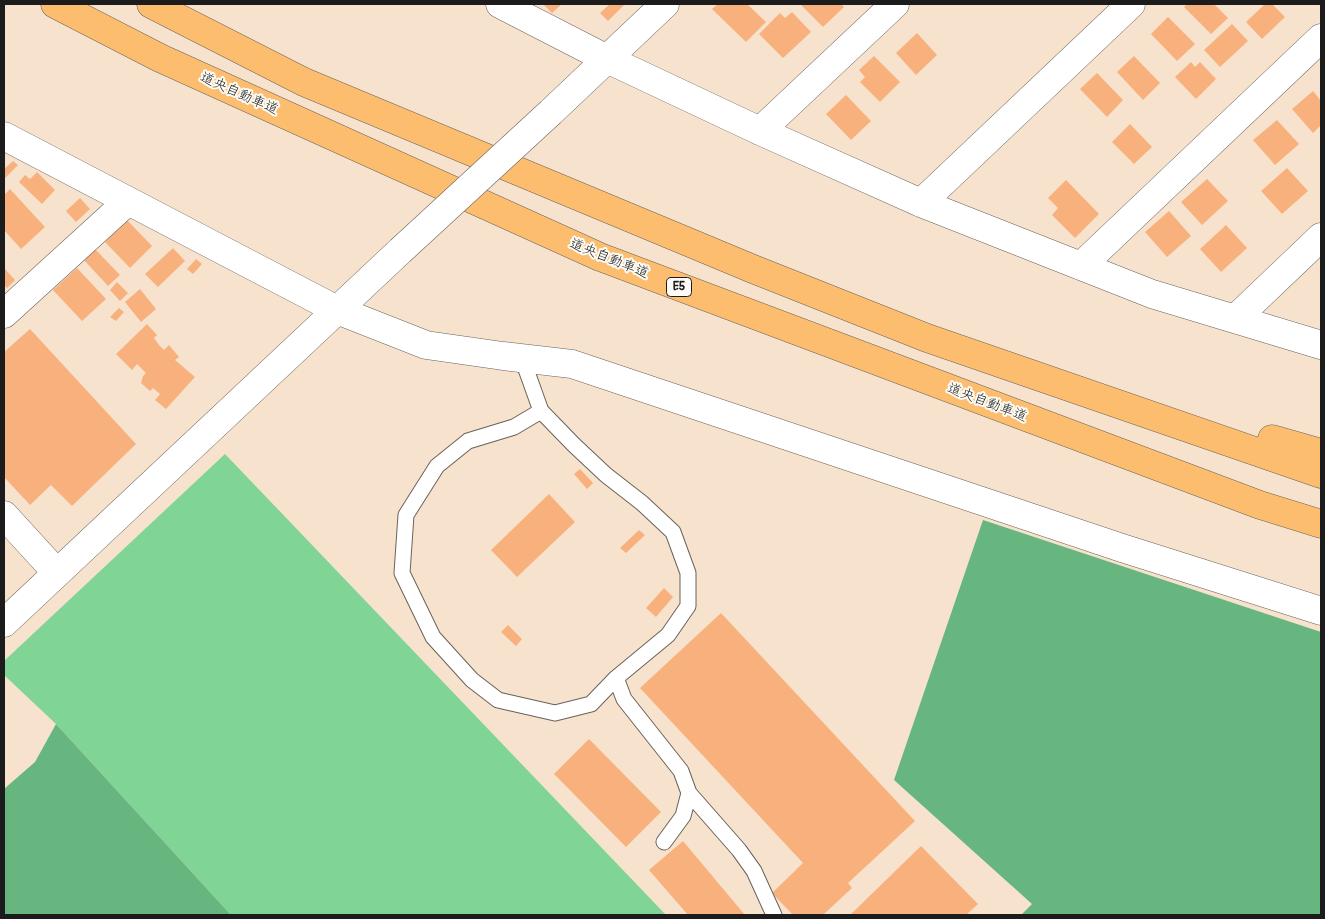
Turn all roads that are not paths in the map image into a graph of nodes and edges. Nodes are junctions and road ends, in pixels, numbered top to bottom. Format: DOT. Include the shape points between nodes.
graph roads {
  1 [pos="55,4"];
  2 [pos="151,4"];
  3 [pos="500,4"];
  4 [pos="666,4"];
  5 [pos="895,4"];
  6 [pos="1131,4"];
  7 [pos="1321,38"];
  8 [pos="607,59"];
  9 [pos="760,131"];
  10 [pos="4,136"];
  11 [pos="127,202"];
  12 [pos="921,202"];
  13 [pos="1321,237"];
  14 [pos="1081,266"];
  15 [pos="337,310"];
  16 [pos="4,314"];
  17 [pos="1235,319"];
  18 [pos="927,338"];
  19 [pos="1321,344"];
  20 [pos="522,358"];
  21 [pos="541,411"];
  22 [pos="1321,453"];
  23 [pos="1321,474"];
  24 [pos="4,515"];
  25 [pos="1321,524"];
  26 [pos="57,573"];
  27 [pos="1321,611"];
  28 [pos="4,623"];
  29 [pos="616,678"];
  30 [pos="689,793"];
  31 [pos="664,842"];
  32 [pos="774,915"];
  1 -- 25 [label="highway, 道央自動車道 / E5" via="160,58 600,257 1260,505"];
  2 -- 18 [label="highway" via="304,82"];
  3 -- 8 [label="street"];
  4 -- 8 [label="street"];
  5 -- 9 [label="street"];
  6 -- 12 [label="street"];
  7 -- 14 [label="street"];
  8 -- 9 [label="street"];
  8 -- 15 [label="street, bridge"];
  9 -- 12 [label="street"];
  10 -- 11 [label="street"];
  11 -- 15 [label="street"];
  11 -- 16 [label="street"];
  12 -- 14 [label="street"];
  13 -- 17 [label="street"];
  14 -- 17 [label="street" via="1152,294"];
  15 -- 20 [label="street" via="426,345"];
  15 -- 26 [label="street"];
  17 -- 19 [label="street"];
  18 -- 22 [label="highway"];
  18 -- 23 [label="highway"];
  20 -- 21 [label="lane"];
  20 -- 27 [label="street" via="572,364"];
  21 -- 29 [label="lane" via="606,476 673,532 688,573 688,606 668,635"];
  21 -- 29 [label="lane" via="514,426 468,441 437,466 406,515 402,573 433,637 472,680 498,700 555,713 591,704"];
  24 -- 26 [label="street"];
  26 -- 28 [label="street"];
  29 -- 30 [label="lane" via="624,699 681,771"];
  30 -- 31 [label="lane" via="683,816"];
  30 -- 32 [label="lane" via="754,871"];
}
